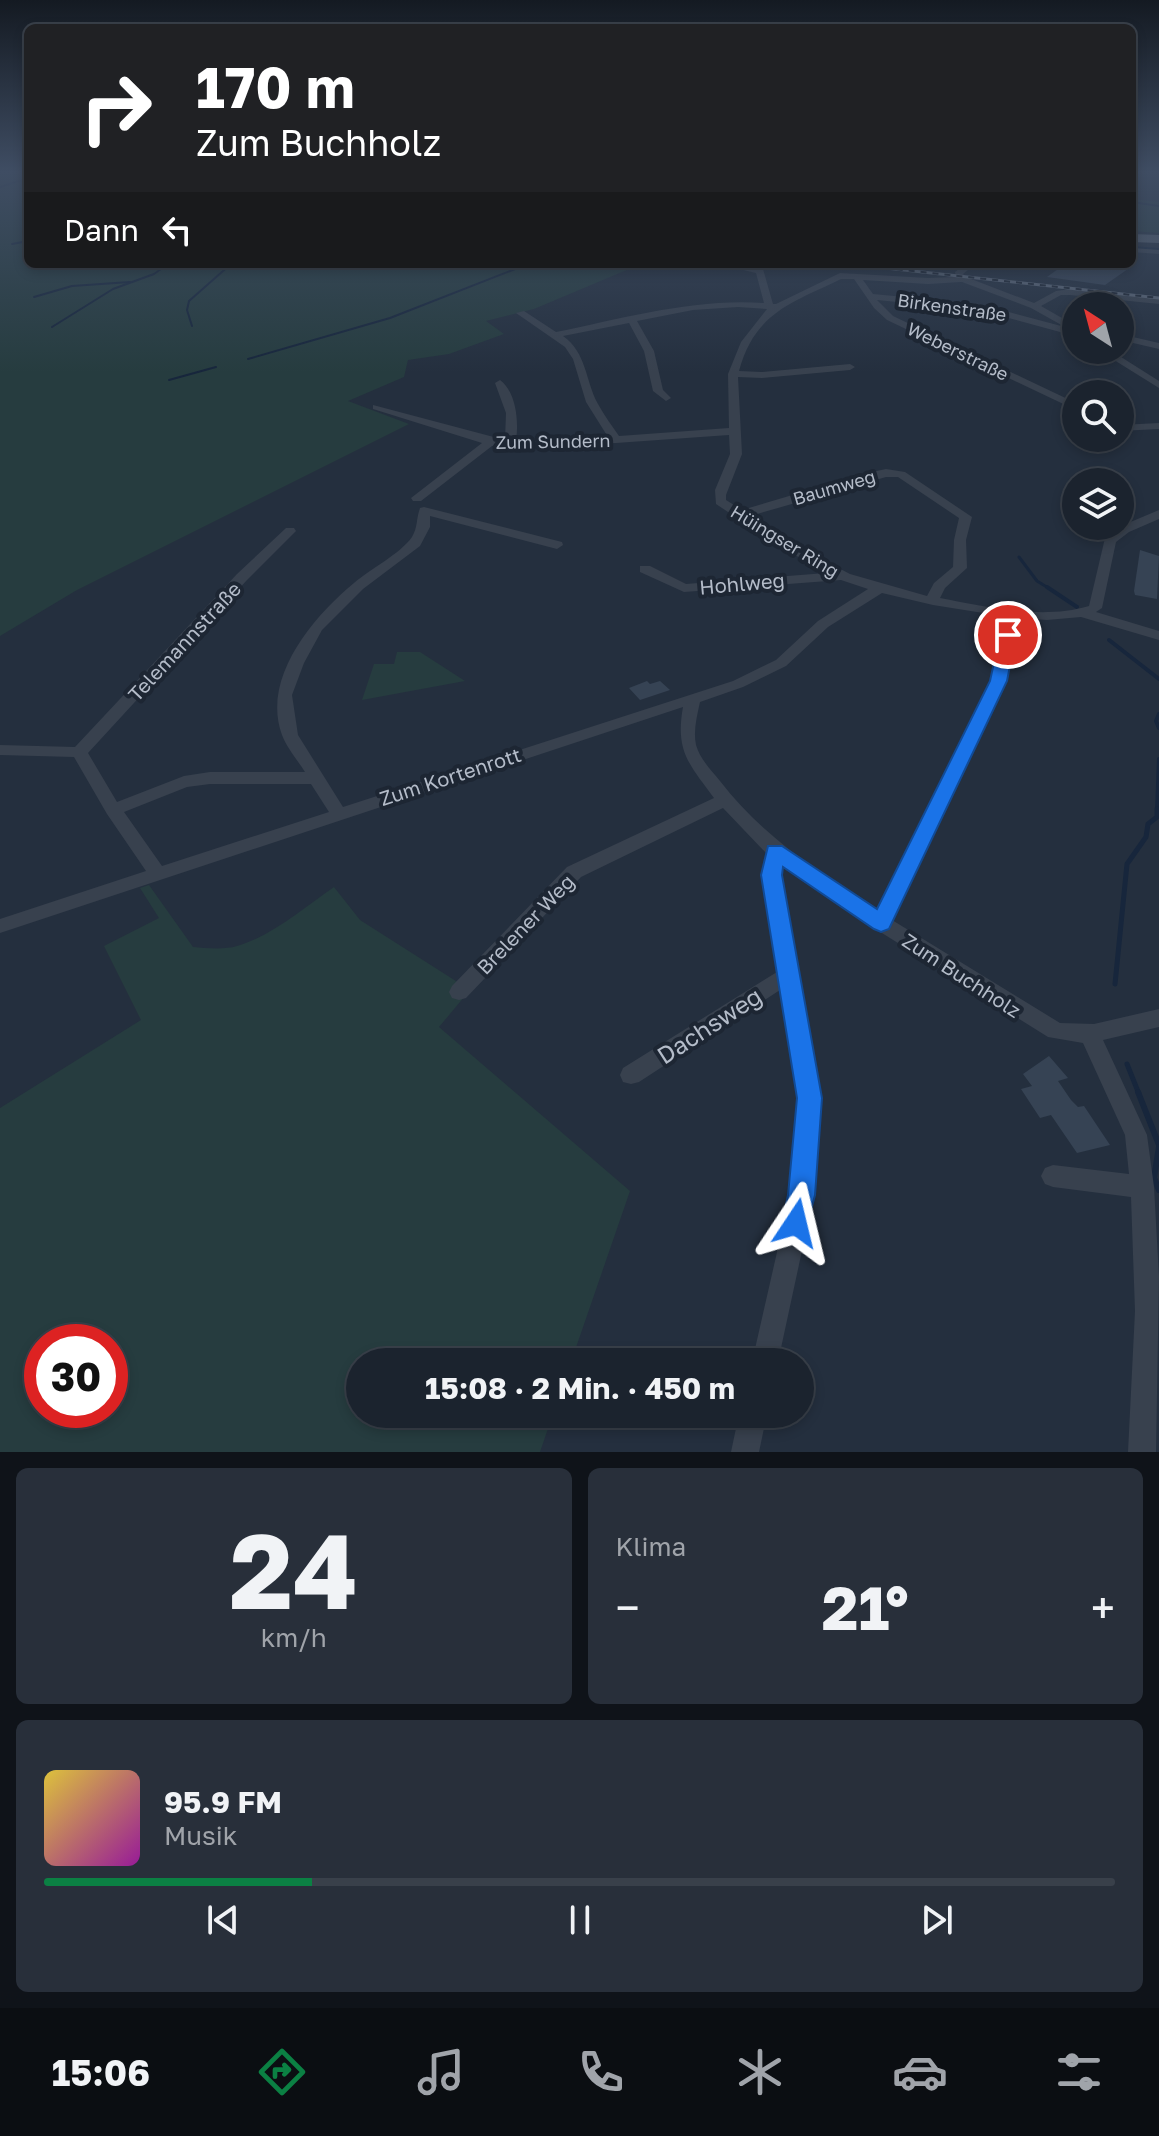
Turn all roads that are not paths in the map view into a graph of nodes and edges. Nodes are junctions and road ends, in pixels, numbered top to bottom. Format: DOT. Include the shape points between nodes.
graph roads {
  1 [pos="1136,238"];
  2 [pos="1159,239"];
  3 [pos="1136,250"];
  4 [pos="1159,252"];
  5 [pos="744,268"];
  6 [pos="966,268"];
  7 [pos="856,276"];
  8 [pos="963,279"];
  9 [pos="873,297"];
  10 [pos="1159,301"];
  11 [pos="772,306"];
  12 [pos="1034,306"];
  13 [pos="521,313"];
  14 [pos="633,322"];
  15 [pos="1062,322"];
  16 [pos="1062,326"];
  17 [pos="556,335"];
  18 [pos="1134,340"];
  19 [pos="1159,346"];
  20 [pos="1125,364"];
  21 [pos="850,367"];
  22 [pos="733,374"];
  23 [pos="500,383"];
  24 [pos="1159,385"];
  25 [pos="666,398"];
  26 [pos="1062,400"];
  27 [pos="377,407"];
  28 [pos="1159,426"];
  29 [pos="1134,427"];
  30 [pos="733,431"];
  31 [pos="616,440"];
  32 [pos="488,443"];
  33 [pos="510,444"];
  34 [pos="421,504"];
  35 [pos="1159,514"];
  36 [pos="739,515"];
  37 [pos="290,531"];
  38 [pos="557,545"];
  39 [pos="645,569"];
  40 [pos="844,576"];
  41 [pos="880,588"];
  42 [pos="932,600"];
  43 [pos="1009,613"];
  44 [pos="1086,614"];
  45 [pos="1159,636"];
  46 [pos="692,701"];
  47 [pos="0,750"];
  48 [pos="79,752"];
  49 [pos="316,778"];
  50 [pos="725,800"];
  51 [pos="113,810"];
  52 [pos="338,813"];
  53 [pos="775,851"];
  54 [pos="158,874"];
  55 [pos="881,923"];
  56 [pos="0,926"];
  57 [pos="788,975"];
  58 [pos="459,992"];
  59 [pos="1159,1018"];
  60 [pos="1090,1034"];
  61 [pos="631,1075"];
  62 [pos="1053,1176"];
  63 [pos="1142,1187"];
  64 [pos="768,1348"];
  65 [pos="750,1428"];
  66 [pos="745,1452"];
  67 [pos="1142,1452"];
  1 -- 2 [label="main road"];
  3 -- 4 [label="street"];
  5 -- 11 [label="street" via="760,271"];
  6 -- 8 [label="street" via="958,274"];
  7 -- 8 [label="street, Hüingser Ring"];
  7 -- 9 [label="street, Weberstraße"];
  7 -- 11 [label="street, Hüingser Ring" via="828,281"];
  8 -- 12 [label="street, Hüingser Ring"];
  9 -- 16 [label="street, Birkenstraße" via="979,307"];
  9 -- 26 [label="street, Weberstraße" via="890,318"];
  10 -- 12 [label="street" via="1070,292"];
  11 -- 14 [label="street" via="693,307"];
  11 -- 22 [label="street, Hüingser Ring" via="754,329"];
  12 -- 15 [label="street, Hüingser Ring"];
  13 -- 17 [label="street"];
  14 -- 17 [label="street"];
  14 -- 25 [label="street" via="649,351 658,391"];
  17 -- 31 [label="street" via="578,359 591,402"];
  18 -- 19 [label="street"];
  20 -- 24 [label="street"];
  21 -- 22 [label="street"];
  22 -- 30 [label="street, Hüingser Ring"];
  23 -- 33 [label="street" via="512,416"];
  27 -- 32 [label="street, Zum Sundern"];
  28 -- 29 [label="street"];
  30 -- 31 [label="street, Zum Sundern"];
  30 -- 36 [label="street, Hüingser Ring" via="733,465 719,495"];
  31 -- 33 [label="street, Zum Sundern"];
  32 -- 33 [label="street, Zum Sundern"];
  32 -- 34 [label="street"];
  34 -- 38 [label="street"];
  34 -- 49 [label="street" via="424,527 415,543 358,586 316,628 284,695 290,735"];
  35 -- 44 [label="street" via="1110,541 1095,608"];
  36 -- 40 [label="street, Hüingser Ring"];
  36 -- 42 [label="street, Baumweg" via="867,477 901,474 966,517 960,568"];
  37 -- 48 [label="street, Telemannstraße"];
  39 -- 40 [label="street, Hohlweg" via="684,588"];
  40 -- 41 [label="street, Hüingser Ring"];
  41 -- 42 [label="street, Hüingser Ring"];
  41 -- 46 [label="street, Zum Kortenrott" via="823,624 781,663"];
  42 -- 43 [label="street, Hüingser Ring"];
  43 -- 44 [label="street, Hüingser Ring"];
  43 -- 55 [label="street" via="998,681"];
  44 -- 45 [label="street, Hüingser Ring"];
  46 -- 50 [label="street, Zum Buchholz" via="688,744"];
  46 -- 52 [label="street, Zum Kortenrott"];
  47 -- 48 [label="street"];
  48 -- 51 [label="street"];
  49 -- 51 [label="street" via="184,782"];
  49 -- 52 [label="street"];
  50 -- 53 [label="street, Zum Buchholz"];
  50 -- 58 [label="street, Brelener Weg" via="574,872"];
  51 -- 54 [label="street"];
  52 -- 54 [label="street, Zum Kortenrott"];
  53 -- 55 [label="street, Zum Buchholz"];
  53 -- 57 [label="street" via="771,875"];
  54 -- 56 [label="street, Zum Kortenrott"];
  55 -- 60 [label="street, Zum Buchholz" via="1041,1025 1070,1035"];
  57 -- 61 [label="street, Dachsweg"];
  57 -- 64 [label="street" via="809,1098 802,1195"];
  59 -- 60 [label="street, Zum Buchholz"];
  60 -- 63 [label="street" via="1136,1135"];
  62 -- 63 [label="street"];
  63 -- 67 [label="street" via="1148,1311"];
  65 -- 66 [label="street"];
}
